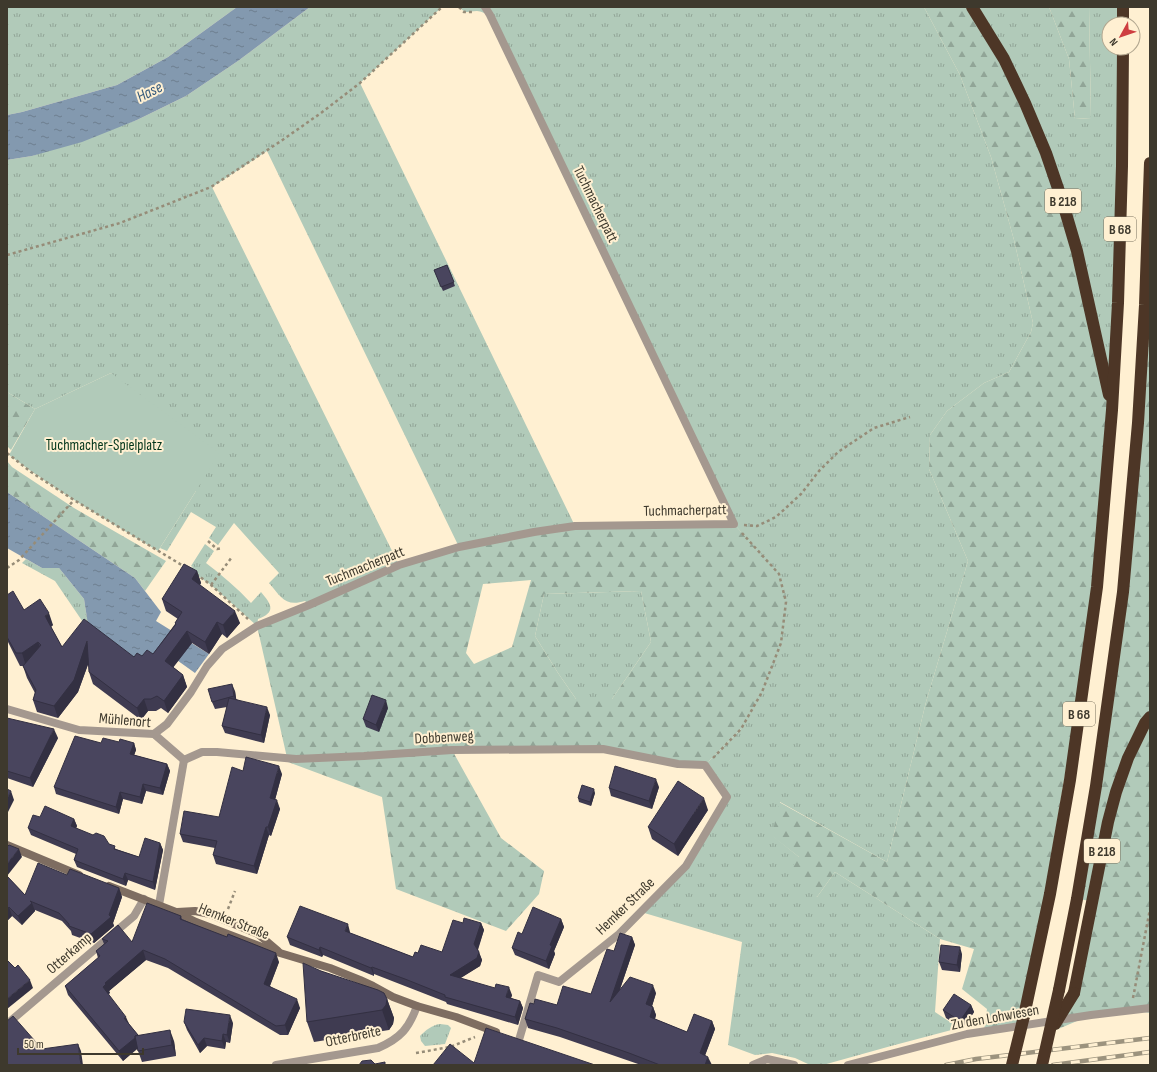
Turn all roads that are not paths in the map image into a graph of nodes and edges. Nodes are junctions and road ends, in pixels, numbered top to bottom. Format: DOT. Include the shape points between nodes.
graph roads {
  1 [pos="972,7"];
  2 [pos="482,9"];
  3 [pos="1123,56"];
  4 [pos="1150,162"];
  5 [pos="1112,410"];
  6 [pos="7,709"];
  7 [pos="1150,716"];
  8 [pos="154,734"];
  9 [pos="184,760"];
  10 [pos="705,765"];
  11 [pos="7,845"];
  12 [pos="88,878"];
  13 [pos="102,883"];
  14 [pos="144,899"];
  15 [pos="159,905"];
  16 [pos="302,960"];
  17 [pos="317,973"];
  18 [pos="374,997"];
  19 [pos="393,997"];
  20 [pos="417,1006"];
  21 [pos="1150,1008"];
  22 [pos="7,1024"];
  23 [pos="1049,1033"];
  24 [pos="512,1038"];
  25 [pos="276,1065"];
  26 [pos="753,1065"];
  27 [pos="794,1065"];
  28 [pos="848,1065"];
  29 [pos="1012,1065"];
  30 [pos="1042,1065"];
  1 -- 5 [label="highway, B 218" via="1004,59 1046,153 1078,251"];
  2 -- 8 [label="street, Tuchmacherpatt" via="494,22 734,524 575,526 459,547 399,565 257,626 222,649 207,666 167,724"];
  3 -- 5 [label="highway, B 68" via="1118,304"];
  4 -- 23 [label="highway, B 68, bridge" via="1138,423 1123,592 1078,899"];
  5 -- 29 [label="highway, B 68, bridge" via="1097,587 1070,780 1050,894"];
  6 -- 8 [label="street, Mühlenort" via="79,730"];
  7 -- 23 [label="highway, B 218, bridge" via="1128,758 1116,792 1074,993"];
  8 -- 9 [label="street, Mühlenort"];
  9 -- 10 [label="street, Dobbenweg" via="202,752 296,759 452,750 603,749 678,764"];
  9 -- 15 [label="street"];
  10 -- 24 [label="street, Hemker Straße" via="727,797 686,866 619,934 559,982 538,975"];
  11 -- 12 [label="main road"];
  13 -- 14 [label="main road, Hemker Straße"];
  14 -- 15 [label="main road, Hemker Straße"];
  14 -- 22 [label="street, Otterkamp" via="134,916"];
  15 -- 16 [label="main road, Hemker Straße" via="196,922"];
  16 -- 17 [label="main road, Hemker Straße"];
  16 -- 19 [label="main road, Hemker Straße" via="360,980"];
  18 -- 19 [label="main road, Hemker Straße"];
  19 -- 20 [label="main road, Hemker Straße"];
  20 -- 24 [label="main road, Hemker Straße" via="456,1017"];
  20 -- 25 [label="street, Otterbreite" via="402,1034 390,1043 378,1048"];
  21 -- 28 [label="street, Zu den Lohwiesen" via="1092,1014 967,1034"];
  23 -- 30 [label="highway, B 68, bridge"];
  26 -- 27 [label="street" via="767,1059"];
}
